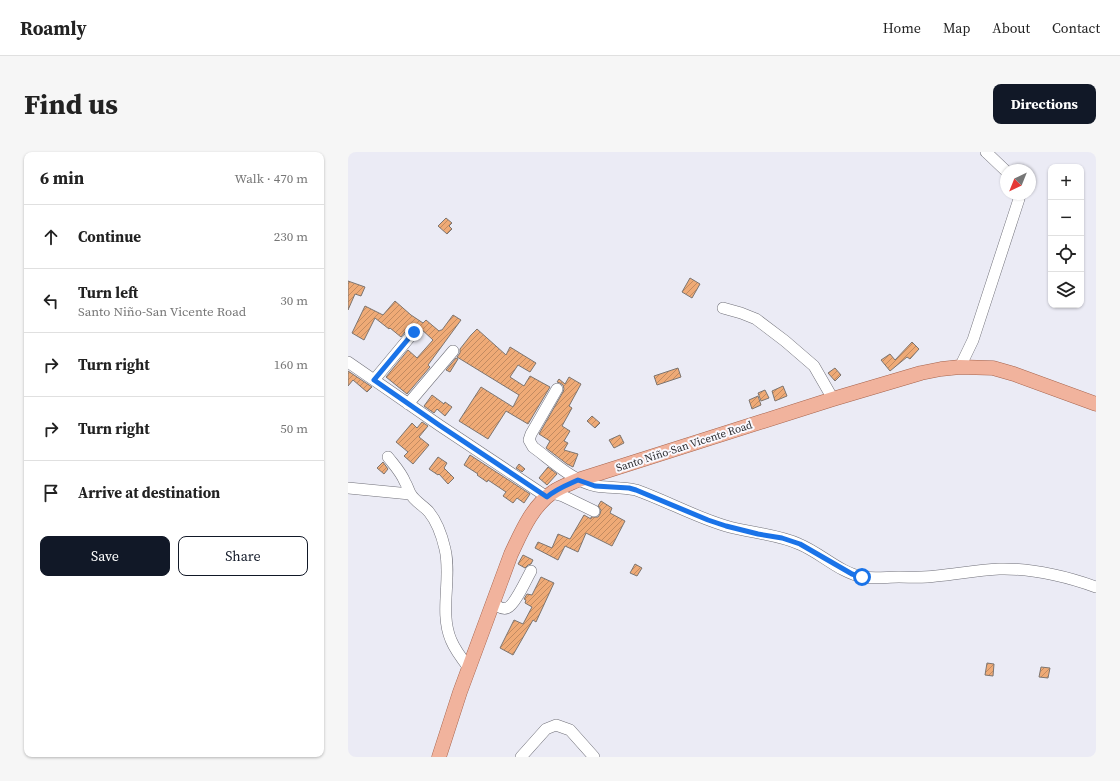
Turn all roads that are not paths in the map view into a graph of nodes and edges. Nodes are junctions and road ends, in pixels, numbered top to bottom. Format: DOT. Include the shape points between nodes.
graph roads {
  1 [pos="986,152"];
  2 [pos="1000,165"];
  3 [pos="1020,200"];
  4 [pos="723,308"];
  5 [pos="414,332"];
  6 [pos="453,351"];
  7 [pos="348,362"];
  8 [pos="960,367"];
  9 [pos="374,380"];
  10 [pos="557,389"];
  11 [pos="833,399"];
  12 [pos="408,404"];
  13 [pos="1096,404"];
  14 [pos="388,457"];
  15 [pos="578,480"];
  16 [pos="348,488"];
  17 [pos="410,494"];
  18 [pos="549,495"];
  19 [pos="594,511"];
  20 [pos="531,571"];
  21 [pos="1096,587"];
  22 [pos="493,604"];
  23 [pos="469,668"];
  24 [pos="439,757"];
  25 [pos="521,757"];
  26 [pos="594,757"];
  1 -- 2 [label="street"];
  3 -- 8 [label="street" via="973,340"];
  4 -- 11 [label="street" via="756,318 785,341 814,366"];
  5 -- 9 [label="street"];
  6 -- 12 [label="street"];
  7 -- 9 [label="street"];
  8 -- 11 [label="main road, Santo Niño-San Vicente Road" via="921,373"];
  8 -- 13 [label="main road, Santo Niño-San Vicente Road" via="993,368"];
  9 -- 12 [label="street"];
  10 -- 15 [label="street" via="529,440 533,447"];
  11 -- 15 [label="main road, Santo Niño-San Vicente Road"];
  12 -- 18 [label="street"];
  14 -- 17 [label="street" via="398,469"];
  15 -- 18 [label="main road, Santo Niño-San Vicente Road"];
  15 -- 21 [label="street" via="595,486 636,490 726,526 800,544 852,574 862,577 915,578 1021,569 1073,579"];
  16 -- 17 [label="street"];
  17 -- 23 [label="street" via="429,512 442,537 447,566 447,628 457,652"];
  18 -- 19 [label="street" via="568,499"];
  18 -- 22 [label="main road, Santo Niño-San Vicente Road" via="530,517 520,535"];
  20 -- 22 [label="street" via="509,607 501,608"];
  22 -- 23 [label="main road, Santo Niño-San Vicente Road"];
  23 -- 24 [label="main road, Santo Niño-San Vicente Road"];
  25 -- 26 [label="street" via="546,729 556,725 570,730"];
}
